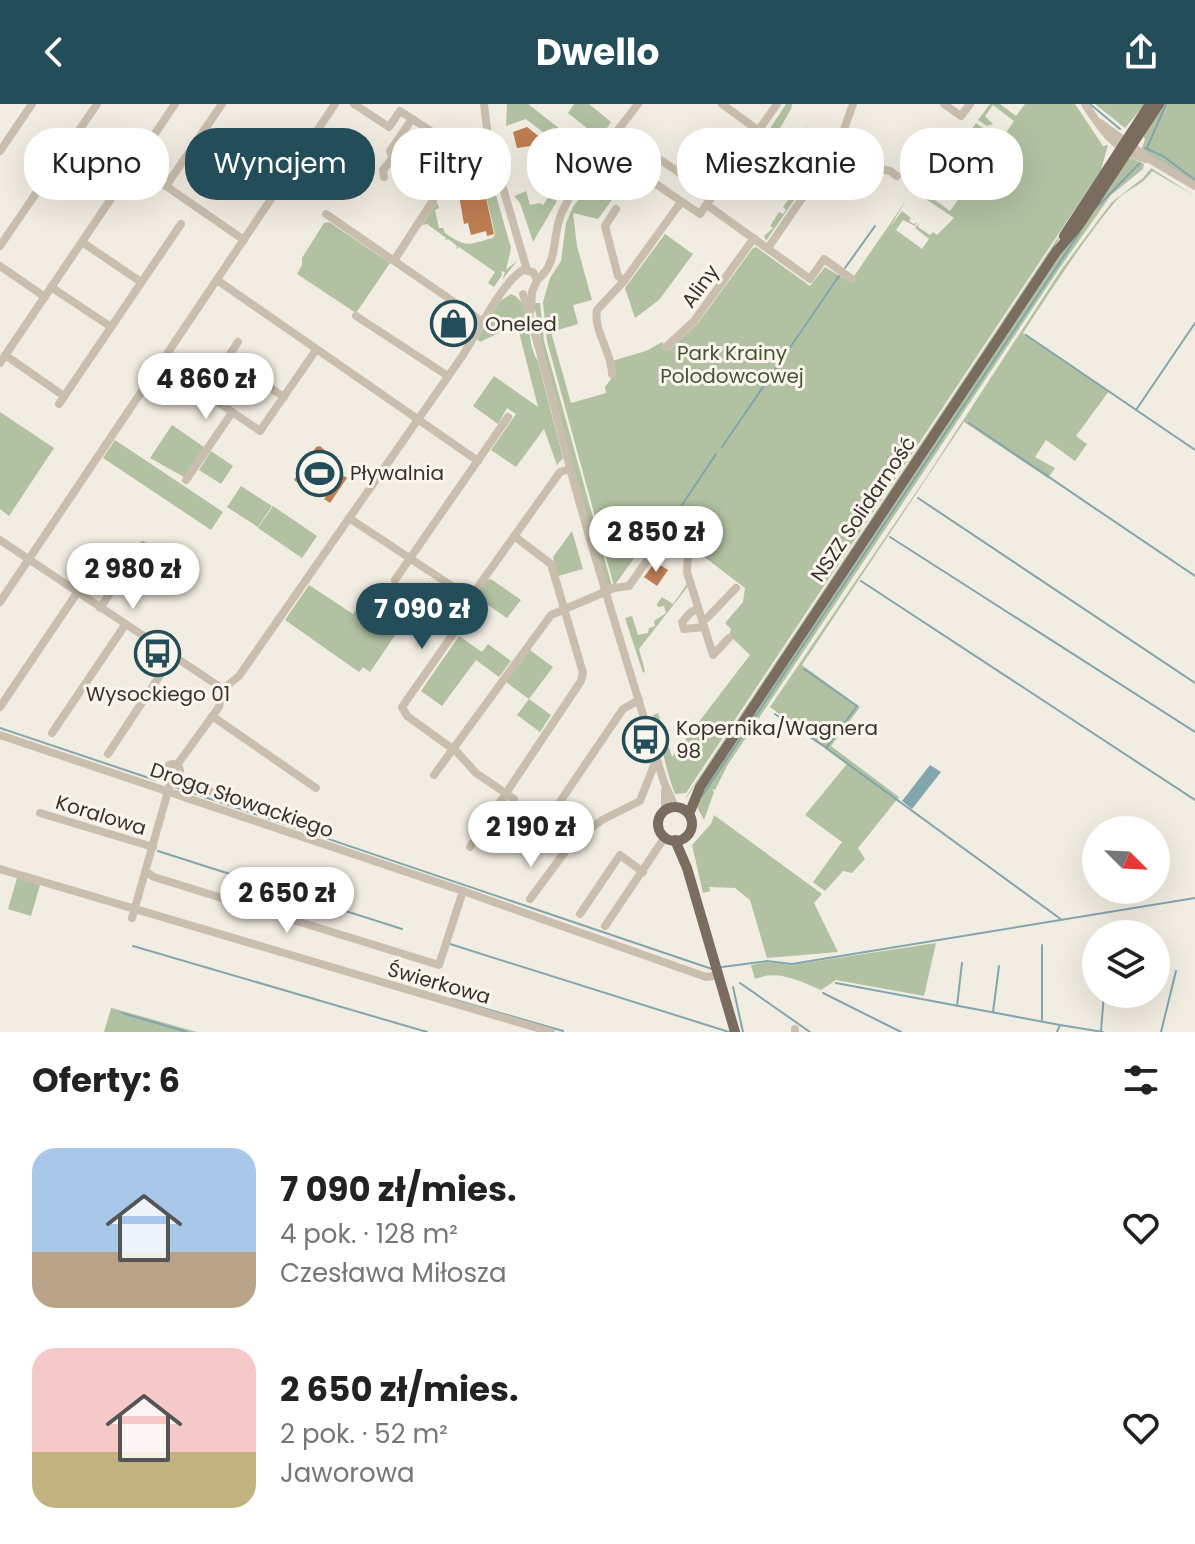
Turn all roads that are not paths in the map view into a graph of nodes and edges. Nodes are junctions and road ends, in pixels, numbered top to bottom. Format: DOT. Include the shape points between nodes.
graph roads {
  1 [pos="32,104"];
  2 [pos="97,104"];
  3 [pos="175,104"];
  4 [pos="222,104"];
  5 [pos="335,104"];
  6 [pos="354,104"];
  7 [pos="484,104"];
  8 [pos="638,104"];
  9 [pos="722,104"];
  10 [pos="777,104"];
  11 [pos="853,104"];
  12 [pos="944,104"];
  13 [pos="970,104"];
  14 [pos="1085,104"];
  15 [pos="1150,104"];
  16 [pos="1159,104"];
  17 [pos="412,119"];
  18 [pos="159,128"];
  19 [pos="406,128"];
  20 [pos="426,128"];
  21 [pos="487,128"];
  22 [pos="620,128"];
  23 [pos="755,128"];
  24 [pos="761,128"];
  25 [pos="844,128"];
  26 [pos="1125,147"];
  27 [pos="0,151"];
  28 [pos="391,158"];
  29 [pos="884,170"];
  30 [pos="897,176"];
  31 [pos="384,177"];
  32 [pos="169,182"];
  33 [pos="1195,186"];
  34 [pos="169,188"];
  35 [pos="661,188"];
  36 [pos="110,200"];
  37 [pos="431,200"];
  38 [pos="505,200"];
  39 [pos="570,200"];
  40 [pos="710,200"];
  41 [pos="801,200"];
  42 [pos="681,202"];
  43 [pos="707,205"];
  44 [pos="616,209"];
  45 [pos="326,214"];
  46 [pos="181,224"];
  47 [pos="754,238"];
  48 [pos="244,240"];
  49 [pos="82,242"];
  50 [pos="0,246"];
  51 [pos="768,248"];
  52 [pos="395,259"];
  53 [pos="0,266"];
  54 [pos="529,273"];
  55 [pos="852,279"];
  56 [pos="217,280"];
  57 [pos="624,281"];
  58 [pos="141,282"];
  59 [pos="51,287"];
  60 [pos="521,289"];
  61 [pos="45,297"];
  62 [pos="356,316"];
  63 [pos="483,322"];
  64 [pos="111,327"];
  65 [pos="238,342"];
  66 [pos="666,347"];
  67 [pos="316,350"];
  68 [pos="3,359"];
  69 [pos="227,359"];
  70 [pos="612,374"];
  71 [pos="448,376"];
  72 [pos="284,397"];
  73 [pos="231,414"];
  74 [pos="508,417"];
  75 [pos="418,419"];
  76 [pos="478,461"];
  77 [pos="570,469"];
  78 [pos="186,480"];
  79 [pos="349,518"];
  80 [pos="514,536"];
  81 [pos="0,540"];
  82 [pos="143,545"];
  83 [pos="411,558"];
  84 [pos="29,560"];
  85 [pos="395,580"];
  86 [pos="736,588"];
  87 [pos="77,593"];
  88 [pos="605,593"];
  89 [pos="470,598"];
  90 [pos="0,602"];
  91 [pos="100,608"];
  92 [pos="563,608"];
  93 [pos="698,609"];
  94 [pos="703,624"];
  95 [pos="125,625"];
  96 [pos="729,638"];
  97 [pos="172,657"];
  98 [pos="223,689"];
  99 [pos="639,700"];
  100 [pos="0,707"];
  101 [pos="212,716"];
  102 [pos="52,733"];
  103 [pos="0,735"];
  104 [pos="452,748"];
  105 [pos="108,754"];
  106 [pos="658,763"];
  107 [pos="434,775"];
  108 [pos="175,776"];
  109 [pos="316,788"];
  110 [pos="169,792"];
  111 [pos="505,793"];
  112 [pos="234,799"];
  113 [pos="514,799"];
  114 [pos="555,809"];
  115 [pos="678,810"];
  116 [pos="40,813"];
  117 [pos="675,838"];
  118 [pos="153,847"];
  119 [pos="470,847"];
  120 [pos="0,869"];
  121 [pos="146,872"];
  122 [pos="643,872"];
  123 [pos="463,891"];
  124 [pos="530,899"];
  125 [pos="133,914"];
  126 [pos="580,914"];
  127 [pos="605,926"];
  128 [pos="719,975"];
  129 [pos="551,1032"];
  130 [pos="735,1032"];
  1 -- 27 [label="street"];
  2 -- 50 [label="street"];
  3 -- 18 [label="street"];
  4 -- 32 [label="street"];
  5 -- 48 [label="street"];
  6 -- 17 [label="street" via="389,127 400,111"];
  7 -- 21 [label="street"];
  8 -- 22 [label="street"];
  9 -- 23 [label="street"];
  10 -- 24 [label="street"];
  11 -- 25 [label="street"];
  12 -- 13 [label="street" via="961,116"];
  14 -- 26 [label="street"];
  15 -- 26 [label="main road, NSZZ Solidarność"];
  16 -- 26 [label="main road, NSZZ Solidarność"];
  17 -- 19 [label="street"];
  17 -- 20 [label="street"];
  26 -- 33 [label="street"];
  26 -- 115 [label="main road, NSZZ Solidarność" via="1079,225 700,787"];
  28 -- 31 [label="street" via="381,173"];
  29 -- 30 [label="street"];
  34 -- 48 [label="street"];
  35 -- 42 [label="street"];
  36 -- 49 [label="street"];
  37 -- 52 [label="street"];
  38 -- 54 [label="street"];
  39 -- 54 [label="street" via="561,213 548,271"];
  40 -- 43 [label="street"];
  41 -- 51 [label="street"];
  42 -- 43 [label="street" via="700,214"];
  42 -- 57 [label="street"];
  43 -- 47 [label="street"];
  44 -- 57 [label="street" via="605,226 618,276"];
  45 -- 52 [label="street"];
  46 -- 58 [label="street"];
  47 -- 51 [label="street"];
  47 -- 66 [label="street, Aliny" via="694,321"];
  48 -- 56 [label="street"];
  49 -- 58 [label="street"];
  49 -- 59 [label="street"];
  51 -- 55 [label="street" via="810,279 824,259"];
  52 -- 63 [label="street"];
  53 -- 61 [label="street"];
  54 -- 60 [label="street"];
  54 -- 60 [label="street"];
  56 -- 67 [label="street"];
  56 -- 84 [label="street"];
  57 -- 70 [label="street" via="601,303 596,316"];
  58 -- 64 [label="street"];
  59 -- 61 [label="street"];
  59 -- 64 [label="street"];
  60 -- 63 [label="street" via="500,294"];
  60 -- 77 [label="street" via="531,310"];
  61 -- 68 [label="street"];
  62 -- 71 [label="street"];
  63 -- 71 [label="street"];
  64 -- 68 [label="street" via="62,400"];
  65 -- 69 [label="street"];
  67 -- 72 [label="street"];
  67 -- 75 [label="street"];
  69 -- 72 [label="street"];
  69 -- 73 [label="street" via="206,394"];
  71 -- 75 [label="street"];
  72 -- 73 [label="street" via="262,430"];
  73 -- 78 [label="street"];
  74 -- 76 [label="street"];
  75 -- 76 [label="street"];
  75 -- 79 [label="street"];
  76 -- 83 [label="street"];
  77 -- 80 [label="street" via="560,472"];
  77 -- 88 [label="street"];
  79 -- 83 [label="street"];
  79 -- 98 [label="street" via="239,676"];
  80 -- 89 [label="street"];
  80 -- 92 [label="street" via="549,561"];
  81 -- 84 [label="street"];
  82 -- 91 [label="street"];
  83 -- 85 [label="street"];
  83 -- 89 [label="street"];
  84 -- 87 [label="street"];
  84 -- 90 [label="street"];
  86 -- 94 [label="street"];
  87 -- 91 [label="street"];
  87 -- 100 [label="street"];
  88 -- 92 [label="street"];
  88 -- 93 [label="street" via="629,586 666,537 688,553 687,572"];
  88 -- 99 [label="street"];
  89 -- 104 [label="street" via="472,607 402,707"];
  91 -- 95 [label="street"];
  92 -- 104 [label="street" via="551,615"];
  92 -- 111 [label="street" via="582,678"];
  93 -- 94 [label="street"];
  93 -- 94 [label="street" via="682,622 684,629"];
  94 -- 96 [label="street" via="713,655"];
  95 -- 97 [label="street"];
  95 -- 102 [label="street"];
  97 -- 98 [label="street"];
  97 -- 105 [label="street"];
  98 -- 101 [label="street"];
  99 -- 106 [label="street"];
  99 -- 114 [label="street" via="623,709"];
  101 -- 108 [label="street, Koralowa" via="177,765 167,768"];
  101 -- 109 [label="street"];
  103 -- 110 [label="street, Droga Słowackiego"];
  104 -- 107 [label="street"];
  104 -- 111 [label="street"];
  106 -- 115 [label="street"];
  106 -- 124 [label="street" via="636,805 591,827 558,857"];
  108 -- 110 [label="street, Koralowa"];
  108 -- 112 [label="street"];
  110 -- 118 [label="street, Koralowa"];
  110 -- 123 [label="street, Droga Słowackiego"];
  111 -- 113 [label="street"];
  111 -- 119 [label="street"];
  115 -- 117 [label="main road" via="692,826"];
  115 -- 117 [label="main road" via="658,823"];
  116 -- 118 [label="street, Koralowa"];
  117 -- 122 [label="street"];
  117 -- 128 [label="main road"];
  118 -- 121 [label="street, Koralowa"];
  120 -- 125 [label="street, Świerkowa"];
  121 -- 123 [label="street" via="439,965"];
  121 -- 125 [label="street, Koralowa"];
  122 -- 126 [label="street" via="620,855"];
  122 -- 127 [label="street"];
  123 -- 128 [label="street, Droga Słowackiego" via="700,974"];
  125 -- 129 [label="street, Świerkowa"];
  128 -- 130 [label="main road"];
}
